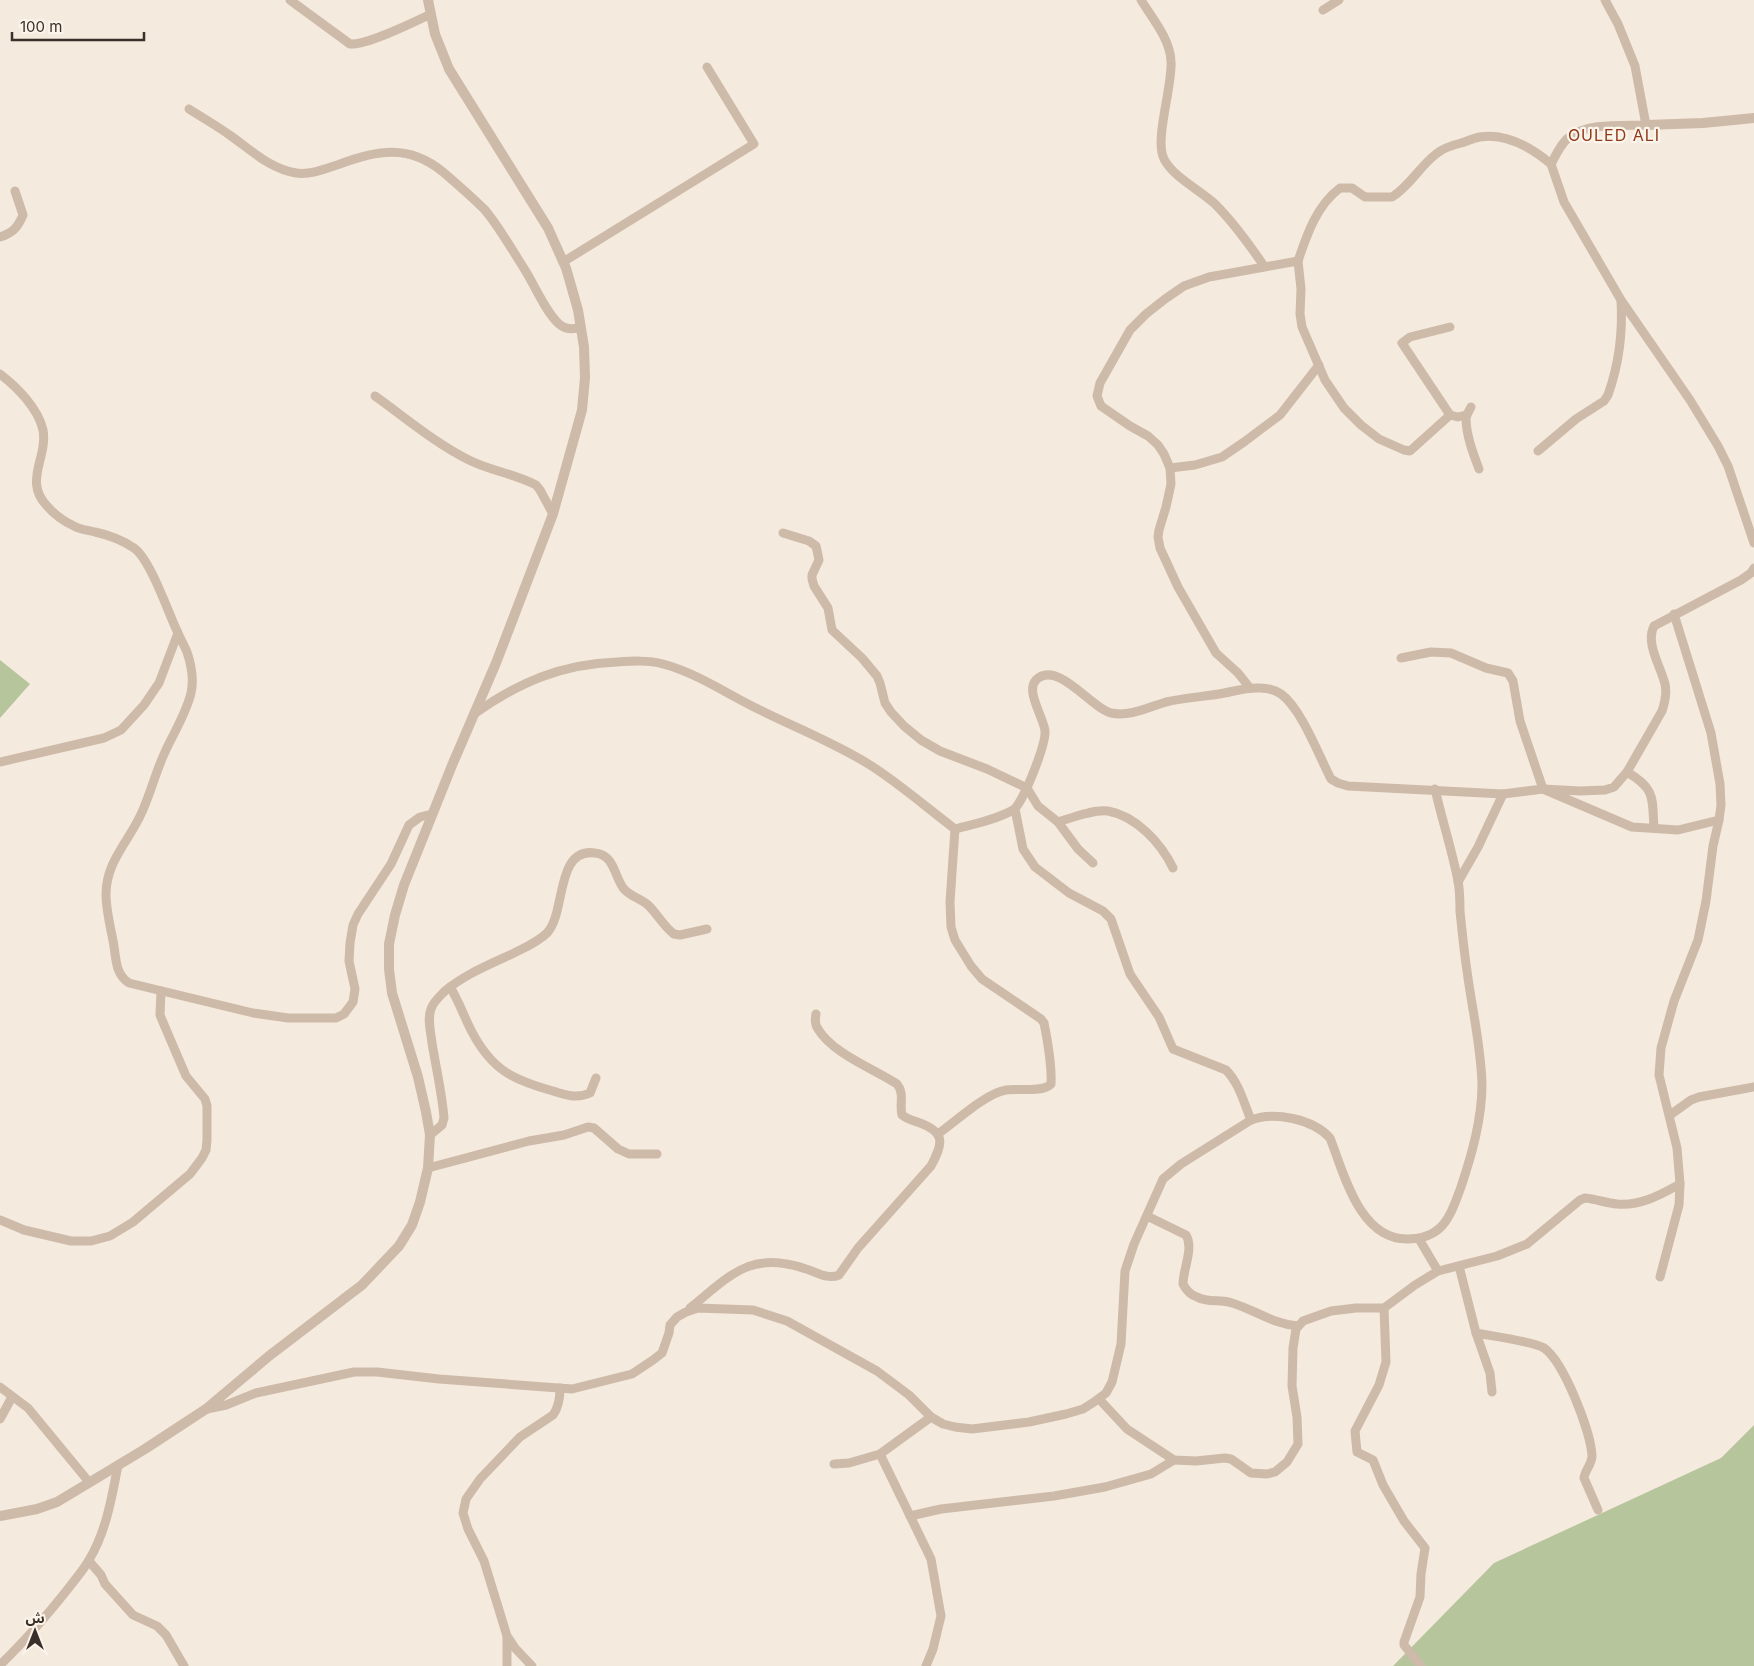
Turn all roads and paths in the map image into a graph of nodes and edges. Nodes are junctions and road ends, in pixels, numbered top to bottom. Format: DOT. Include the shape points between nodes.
graph roads {
  1 [pos="290,0"];
  2 [pos="428,0"];
  3 [pos="1141,0"];
  4 [pos="1339,0"];
  5 [pos="1605,0"];
  6 [pos="1323,10"];
  7 [pos="431,14"];
  8 [pos="707,67"];
  9 [pos="189,109"];
  10 [pos="1754,118"];
  11 [pos="1646,125"];
  12 [pos="1550,164"];
  13 [pos="15,191"];
  14 [pos="0,237"];
  15 [pos="1298,261"];
  16 [pos="563,262"];
  17 [pos="1264,266"];
  18 [pos="1621,300"];
  19 [pos="1450,327"];
  20 [pos="581,328"];
  21 [pos="1319,366"];
  22 [pos="0,374"];
  23 [pos="375,396"];
  24 [pos="1450,415"];
  25 [pos="1538,451"];
  26 [pos="1170,468"];
  27 [pos="1480,469"];
  28 [pos="553,514"];
  29 [pos="783,533"];
  30 [pos="1754,543"];
  31 [pos="1754,568"];
  32 [pos="1674,614"];
  33 [pos="178,633"];
  34 [pos="1401,658"];
  35 [pos="1250,688"];
  36 [pos="474,714"];
  37 [pos="0,762"];
  38 [pos="1627,772"];
  39 [pos="1027,788"];
  40 [pos="1435,789"];
  41 [pos="1543,789"];
  42 [pos="1503,794"];
  43 [pos="1015,809"];
  44 [pos="432,814"];
  45 [pos="1719,820"];
  46 [pos="1058,822"];
  47 [pos="1654,828"];
  48 [pos="955,829"];
  49 [pos="1093,863"];
  50 [pos="1173,868"];
  51 [pos="1458,882"];
  52 [pos="707,929"];
  53 [pos="450,986"];
  54 [pos="161,992"];
  55 [pos="816,1014"];
  56 [pos="596,1078"];
  57 [pos="1754,1087"];
  58 [pos="1670,1115"];
  59 [pos="1251,1120"];
  60 [pos="938,1134"];
  61 [pos="430,1135"];
  62 [pos="657,1154"];
  63 [pos="428,1168"];
  64 [pos="1680,1184"];
  65 [pos="1147,1216"];
  66 [pos="0,1220"];
  67 [pos="1419,1239"];
  68 [pos="1459,1266"];
  69 [pos="1438,1272"];
  70 [pos="1660,1277"];
  71 [pos="1384,1308"];
  72 [pos="686,1312"];
  73 [pos="1298,1326"];
  74 [pos="1476,1334"];
  75 [pos="0,1387"];
  76 [pos="560,1388"];
  77 [pos="1492,1392"];
  78 [pos="12,1397"];
  79 [pos="1099,1399"];
  80 [pos="206,1409"];
  81 [pos="931,1417"];
  82 [pos="0,1419"];
  83 [pos="880,1454"];
  84 [pos="1174,1460"];
  85 [pos="834,1464"];
  86 [pos="118,1465"];
  87 [pos="90,1482"];
  88 [pos="1598,1510"];
  89 [pos="0,1516"];
  90 [pos="910,1516"];
  91 [pos="89,1561"];
  92 [pos="507,1636"];
  93 [pos="0,1665"];
  94 [pos="184,1666"];
  95 [pos="507,1666"];
  96 [pos="532,1666"];
  97 [pos="926,1666"];
  98 [pos="1421,1666"];
  1 -- 7 [label="street" via="350,44"];
  2 -- 7 [label="street"];
  3 -- 17 [label="street" via="1161,33 1172,60 1161,142 1163,158 1214,203 1238,229"];
  4 -- 6 [label="street"];
  5 -- 11 [label="street" via="1635,66"];
  7 -- 16 [label="street" via="435,34 450,69 543,221"];
  8 -- 16 [label="street" via="754,144"];
  9 -- 20 [label="street" via="256,156 295,173 313,172 385,151 421,159 441,170 485,211 559,323 564,327"];
  10 -- 11 [label="street"];
  11 -- 12 [label="street" via="1583,130 1561,146"];
  12 -- 15 [label="street" via="1534,151 1513,142 1480,137 1437,153 1392,197 1365,197 1352,188 1340,188 1322,207"];
  12 -- 18 [label="street" via="1564,202"];
  13 -- 14 [label="street" via="23,215 13,232"];
  15 -- 17 [label="street"];
  15 -- 21 [label="street" via="1302,327"];
  16 -- 20 [label="street"];
  17 -- 26 [label="street" via="1209,277 1184,286 1165,299 1130,330 1100,383 1097,396 1101,406 1153,440"];
  18 -- 25 [label="street" via="1622,340 1608,395"];
  18 -- 30 [label="street" via="1686,393 1718,446"];
  19 -- 24 [label="street" via="1410,337 1402,343"];
  20 -- 28 [label="street" via="585,378 582,410"];
  21 -- 24 [label="street" via="1344,408 1361,425 1379,439 1404,450 1412,449"];
  21 -- 26 [label="street" via="1280,415 1244,442 1222,457"];
  22 -- 33 [label="street" via="18,390 43,428 36,474 39,496 58,517 75,527 121,540 136,549 158,587"];
  23 -- 28 [label="street" via="468,459 536,485"];
  24 -- 27 [label="street" via="1458,417 1468,411 1471,447"];
  26 -- 35 [label="street" via="1171,484 1158,538 1160,548 1216,653"];
  28 -- 36 [label="street"];
  29 -- 39 [label="street" via="816,546 819,560 812,579 828,608 832,630 877,676 885,703 904,726 940,751"];
  31 -- 32 [label="street" via="1741,580"];
  32 -- 38 [label="street" via="1654,626 1652,631 1651,638 1665,684 1665,701"];
  32 -- 45 [label="street" via="1711,733 1720,784"];
  33 -- 37 [label="street" via="159,683 121,730 104,738"];
  33 -- 54 [label="street" via="192,674 192,691 142,812 110,869 106,894 119,974 129,983"];
  34 -- 41 [label="street" via="1431,652 1451,653 1486,668 1508,673"];
  35 -- 39 [label="street" via="1185,698 1120,714 1109,713 1062,679 1053,676 1040,678 1035,682 1033,692 1045,737"];
  35 -- 40 [label="street" via="1282,694 1297,712 1331,778 1338,783"];
  36 -- 44 [label="street"];
  36 -- 48 [label="street" via="527,682 560,670 607,662 663,664 702,679 870,765"];
  38 -- 41 [label="street" via="1614,787 1605,790"];
  38 -- 47 [label="street" via="1644,782 1651,792"];
  39 -- 43 [label="street"];
  39 -- 46 [label="street" via="1038,806"];
  40 -- 42 [label="street"];
  40 -- 51 [label="street"];
  41 -- 42 [label="street"];
  41 -- 47 [label="street" via="1622,824 1641,829"];
  42 -- 51 [label="street"];
  43 -- 48 [label="street"];
  43 -- 59 [label="street" via="1023,849 1035,867 1111,920 1130,974 1160,1018 1173,1049 1226,1070 1233,1077"];
  44 -- 54 [label="street" via="409,825 391,864 353,925 349,961 353,1002 344,1014 336,1018 253,1014"];
  44 -- 61 [label="street" via="404,885 389,944 392,993 418,1077"];
  45 -- 47 [label="street" via="1678,830"];
  45 -- 58 [label="street" via="1698,940 1674,1001 1661,1048 1659,1075"];
  46 -- 49 [label="street"];
  46 -- 50 [label="street" via="1103,811 1119,815 1158,842"];
  48 -- 60 [label="street" via="950,902 952,933 982,979 1044,1023 1051,1084 1045,1088 1005,1090 992,1095"];
  51 -- 67 [label="street" via="1482,1085 1475,1140 1456,1202 1446,1223"];
  52 -- 53 [label="street" via="674,934 649,906 624,890 610,862 597,853 591,853 577,858 569,867 554,923 546,935"];
  53 -- 56 [label="street" via="484,1051 510,1076 575,1096 590,1092"];
  53 -- 61 [label="street" via="433,1005 430,1017 444,1118 442,1125"];
  54 -- 66 [label="street" via="160,1015 186,1076 205,1098 207,1106 207,1140 202,1158 190,1174 133,1222 110,1236 92,1241 71,1241 24,1230"];
  55 -- 60 [label="street" via="818,1029 837,1048 897,1084 902,1095 902,1115 932,1127"];
  57 -- 58 [label="street" via="1699,1097"];
  58 -- 64 [label="street"];
  59 -- 65 [label="street" via="1172,1170"];
  59 -- 67 [label="street" via="1277,1117 1298,1120 1324,1131 1368,1222 1387,1236"];
  60 -- 72 [label="street" via="939,1146 931,1166 858,1248 839,1275 824,1276 796,1265 765,1262 731,1275"];
  61 -- 63 [label="street"];
  62 -- 63 [label="street" via="629,1154 588,1127"];
  63 -- 80 [label="street" via="412,1225 384,1264"];
  64 -- 68 [label="street" via="1637,1204 1585,1198 1527,1244"];
  64 -- 70 [label="street" via="1679,1205"];
  65 -- 73 [label="street" via="1186,1235 1189,1246 1183,1284 1191,1294 1207,1301 1233,1303 1278,1323"];
  65 -- 79 [label="street" via="1125,1271 1121,1344 1116,1370 1106,1394"];
  67 -- 69 [label="street"];
  68 -- 69 [label="street"];
  68 -- 74 [label="street"];
  69 -- 71 [label="street"];
  71 -- 73 [label="street" via="1331,1311"];
  71 -- 98 [label="street" via="1384,1371 1354,1434 1356,1452 1374,1462 1404,1521 1425,1548 1420,1597 1404,1642"];
  72 -- 76 [label="street" via="670,1324 662,1353 632,1374 572,1389"];
  72 -- 81 [label="street" via="698,1308 753,1310 788,1321 877,1371"];
  73 -- 84 [label="street" via="1293,1348 1292,1386 1298,1444 1287,1462 1275,1472 1257,1474 1231,1459"];
  74 -- 77 [label="street" via="1490,1373"];
  74 -- 88 [label="street" via="1539,1346 1551,1356 1563,1374 1587,1430 1592,1460 1584,1478"];
  75 -- 78 [label="street"];
  76 -- 80 [label="street" via="354,1372"];
  76 -- 92 [label="street" via="559,1403 553,1415 520,1437 472,1489 463,1506 464,1518 484,1561"];
  78 -- 82 [label="street"];
  78 -- 87 [label="street" via="28,1408"];
  79 -- 81 [label="street" via="1084,1409 1066,1414 972,1429 949,1426"];
  79 -- 84 [label="street" via="1127,1429"];
  80 -- 86 [label="street"];
  81 -- 83 [label="street"];
  83 -- 85 [label="street"];
  83 -- 90 [label="street"];
  84 -- 90 [label="street" via="1151,1474 1105,1487"];
  86 -- 87 [label="street"];
  86 -- 91 [label="street" via="99,1540"];
  87 -- 89 [label="street" via="57,1502"];
  90 -- 97 [label="street" via="930,1555 940,1607 940,1624"];
  91 -- 93 [label="street" via="52,1609"];
  91 -- 94 [label="street" via="133,1615 157,1626 166,1635"];
  92 -- 95 [label="street"];
  92 -- 96 [label="street"];
}
